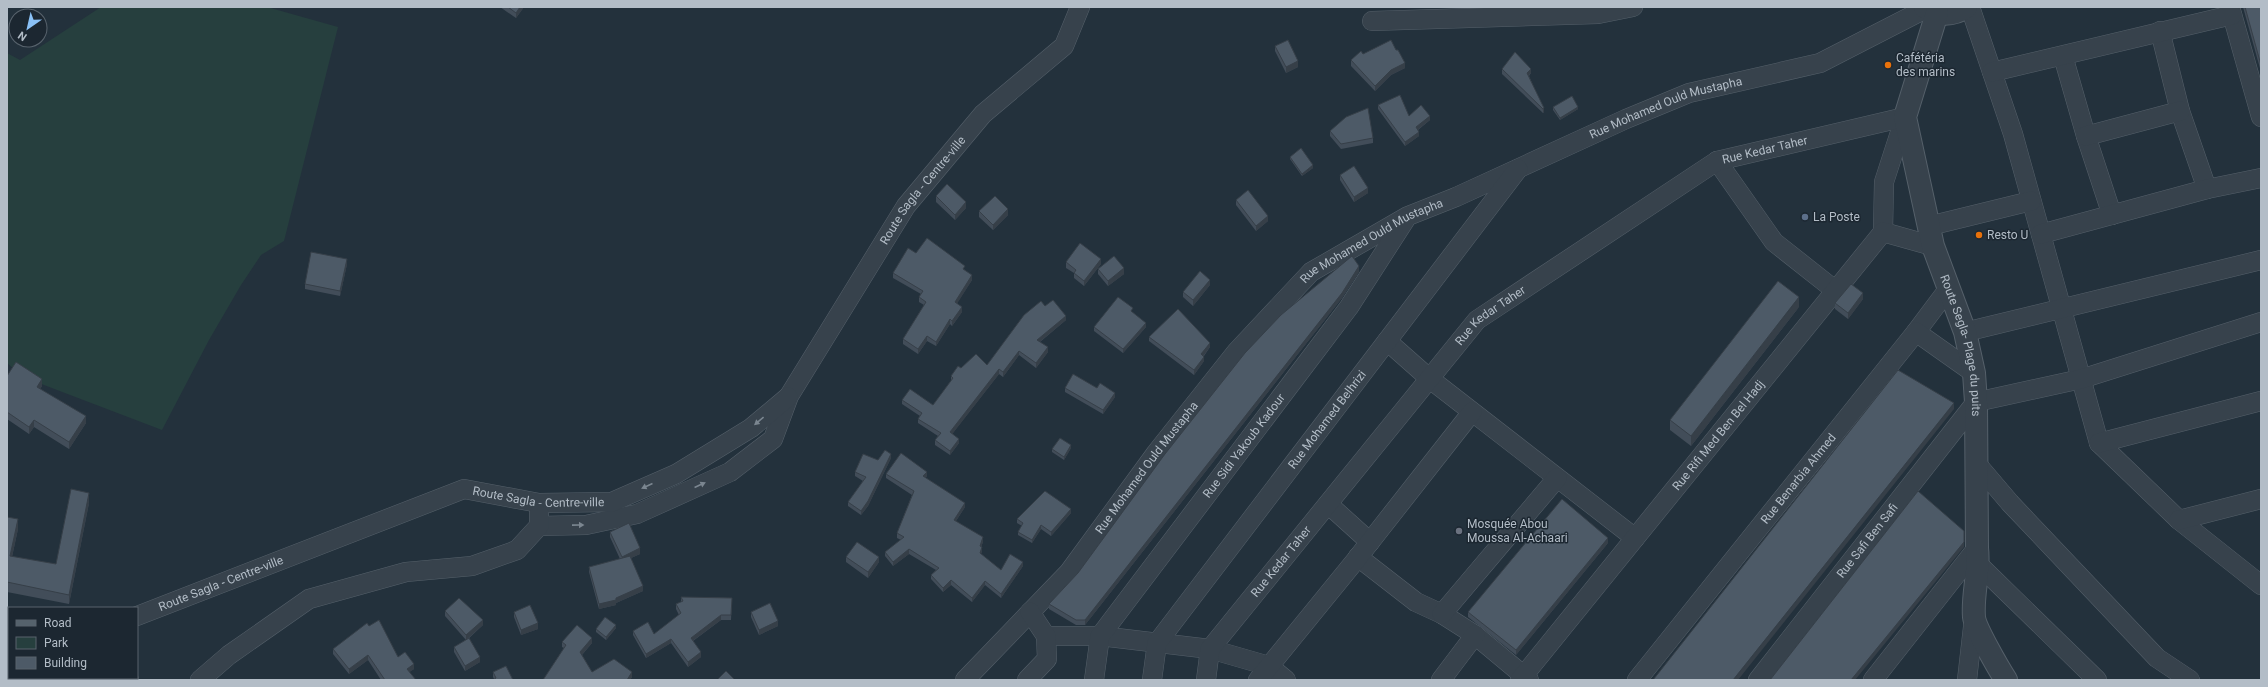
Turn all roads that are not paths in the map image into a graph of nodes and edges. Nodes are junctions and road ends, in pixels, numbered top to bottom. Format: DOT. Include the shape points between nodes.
graph roads {
  1 [pos="1080,7"];
  2 [pos="1633,7"];
  3 [pos="1966,7"];
  4 [pos="1970,7"];
  5 [pos="1929,9"];
  6 [pos="2231,11"];
  7 [pos="1372,21"];
  8 [pos="2160,31"];
  9 [pos="2063,56"];
  10 [pos="1992,72"];
  11 [pos="2180,111"];
  12 [pos="1905,117"];
  13 [pos="2261,117"];
  14 [pos="2086,136"];
  15 [pos="1717,161"];
  16 [pos="1519,168"];
  17 [pos="2261,178"];
  18 [pos="2207,189"];
  19 [pos="2031,201"];
  20 [pos="2112,215"];
  21 [pos="1408,216"];
  22 [pos="1883,232"];
  23 [pos="2041,234"];
  24 [pos="1931,236"];
  25 [pos="2261,260"];
  26 [pos="1949,288"];
  27 [pos="1836,291"];
  28 [pos="2062,308"];
  29 [pos="2261,322"];
  30 [pos="1916,332"];
  31 [pos="1965,332"];
  32 [pos="1387,342"];
  33 [pos="1974,373"];
  34 [pos="1430,379"];
  35 [pos="2081,380"];
  36 [pos="789,396"];
  37 [pos="2261,401"];
  38 [pos="1976,402"];
  39 [pos="1472,412"];
  40 [pos="2099,443"];
  41 [pos="1976,463"];
  42 [pos="1557,478"];
  43 [pos="2261,499"];
  44 [pos="539,503"];
  45 [pos="1328,504"];
  46 [pos="2179,520"];
  47 [pos="539,526"];
  48 [pos="1635,538"];
  49 [pos="1370,542"];
  50 [pos="1978,556"];
  51 [pos="1358,557"];
  52 [pos="2261,586"];
  53 [pos="1030,612"];
  54 [pos="1442,614"];
  55 [pos="138,616"];
  56 [pos="1974,618"];
  57 [pos="1475,635"];
  58 [pos="1046,636"];
  59 [pos="1100,636"];
  60 [pos="1157,643"];
  61 [pos="1210,649"];
  62 [pos="1264,673"];
  63 [pos="1034,676"];
  64 [pos="1524,678"];
  65 [pos="200,680"];
  66 [pos="965,680"];
  67 [pos="1094,680"];
  68 [pos="1152,680"];
  69 [pos="1206,680"];
  70 [pos="1286,680"];
  71 [pos="1441,680"];
  72 [pos="1637,680"];
  73 [pos="1758,680"];
  74 [pos="1873,680"];
  75 [pos="1967,680"];
  76 [pos="2006,680"];
  77 [pos="2097,680"];
  78 [pos="2190,680"];
  1 -- 36 [label="street, Route Sagla - Centre-ville" via="1064,46 983,114 906,206"];
  2 -- 7 [label="street" via="1598,14"];
  3 -- 5 [label="street" via="1951,14"];
  4 -- 10 [label="street"];
  5 -- 12 [label="street, Route Segla- Plage du puits"];
  5 -- 16 [label="street, Rue Mohamed Ould Mustapha" via="1820,63 1689,93"];
  6 -- 8 [label="street"];
  6 -- 13 [label="street"];
  8 -- 9 [label="street"];
  8 -- 11 [label="street"];
  9 -- 10 [label="street"];
  9 -- 14 [label="street"];
  10 -- 19 [label="street" via="2013,134"];
  11 -- 14 [label="street"];
  11 -- 18 [label="street"];
  12 -- 15 [label="street, Rue Kedar Taher"];
  12 -- 22 [label="street" via="1884,182"];
  12 -- 24 [label="street, Route Segla- Plage du puits"];
  14 -- 20 [label="street"];
  15 -- 27 [label="street" via="1774,242"];
  15 -- 34 [label="street, Rue Kedar Taher" via="1477,320"];
  16 -- 21 [label="street, Rue Mohamed Ould Mustapha"];
  16 -- 32 [label="street, Rue Mohamed Belhrizi"];
  17 -- 18 [label="street"];
  18 -- 20 [label="street"];
  19 -- 23 [label="street"];
  19 -- 24 [label="street"];
  20 -- 23 [label="street"];
  21 -- 53 [label="street, Rue Mohamed Ould Mustapha" via="1311,272 1237,351 1156,453 1069,572"];
  21 -- 59 [label="street, Rue Sidi Yakoub Kadour" via="1349,307"];
  22 -- 24 [label="street"];
  22 -- 27 [label="street, Rue Rifi Med Ben Bel Hadj"];
  23 -- 28 [label="street"];
  24 -- 26 [label="street, Route Segla- Plage du puits"];
  25 -- 28 [label="street"];
  26 -- 30 [label="street, Rue Benarbia Ahmed"];
  26 -- 31 [label="street, Route Segla- Plage du puits"];
  27 -- 48 [label="street, Rue Rifi Med Ben Bel Hadj"];
  28 -- 31 [label="street"];
  28 -- 35 [label="street"];
  29 -- 35 [label="street"];
  30 -- 33 [label="street"];
  30 -- 72 [label="street, Rue Benarbia Ahmed"];
  31 -- 33 [label="street, Route Segla- Plage du puits"];
  32 -- 34 [label="street"];
  32 -- 60 [label="street, Rue Mohamed Belhrizi"];
  33 -- 38 [label="street, Route Segla- Plage du puits"];
  34 -- 39 [label="street"];
  34 -- 45 [label="street, Rue Kedar Taher"];
  35 -- 38 [label="street"];
  35 -- 40 [label="street"];
  36 -- 44 [label="street, Route Sagla - Centre-ville, one-way" via="751,428 676,474 612,502"];
  47 -- 36 [label="street, Route Sagla - Centre-ville, one-way" via="586,525 637,514 730,472 773,439"];
  37 -- 40 [label="street"];
  38 -- 41 [label="street, Route Segla- Plage du puits"];
  38 -- 73 [label="street, Rue Safi Ben Safi"];
  39 -- 42 [label="street"];
  39 -- 49 [label="street"];
  40 -- 46 [label="street"];
  41 -- 50 [label="street, Route Segla- Plage du puits"];
  41 -- 78 [label="street" via="2010,503 2157,658"];
  42 -- 48 [label="street"];
  42 -- 54 [label="street"];
  43 -- 46 [label="street"];
  44 -- 47 [label="street"];
  44 -- 55 [label="street, Route Sagla - Centre-ville" via="464,489"];
  45 -- 49 [label="street"];
  45 -- 61 [label="street, Rue Kedar Taher"];
  46 -- 52 [label="street"];
  47 -- 65 [label="street" via="517,550 472,566 406,572 309,599 229,655"];
  48 -- 64 [label="street, Rue Rifi Med Ben Bel Hadj"];
  49 -- 51 [label="street"];
  50 -- 56 [label="street, Route Segla- Plage du puits"];
  50 -- 74 [label="street"];
  50 -- 77 [label="street"];
  51 -- 54 [label="street" via="1416,602"];
  51 -- 62 [label="street"];
  53 -- 58 [label="street"];
  53 -- 66 [label="street, Rue Mohamed Ould Mustapha"];
  54 -- 57 [label="street"];
  56 -- 75 [label="street"];
  56 -- 76 [label="street, Route Segla- Plage du puits" via="1995,664"];
  57 -- 64 [label="street"];
  57 -- 71 [label="street"];
  58 -- 59 [label="street"];
  58 -- 63 [label="street" via="1047,659"];
  59 -- 60 [label="street"];
  59 -- 67 [label="street, Rue Sidi Yakoub Kadour"];
  60 -- 61 [label="street"];
  60 -- 68 [label="street, Rue Mohamed Belhrizi"];
  61 -- 62 [label="street"];
  61 -- 69 [label="street"];
  62 -- 70 [label="street"];
}
